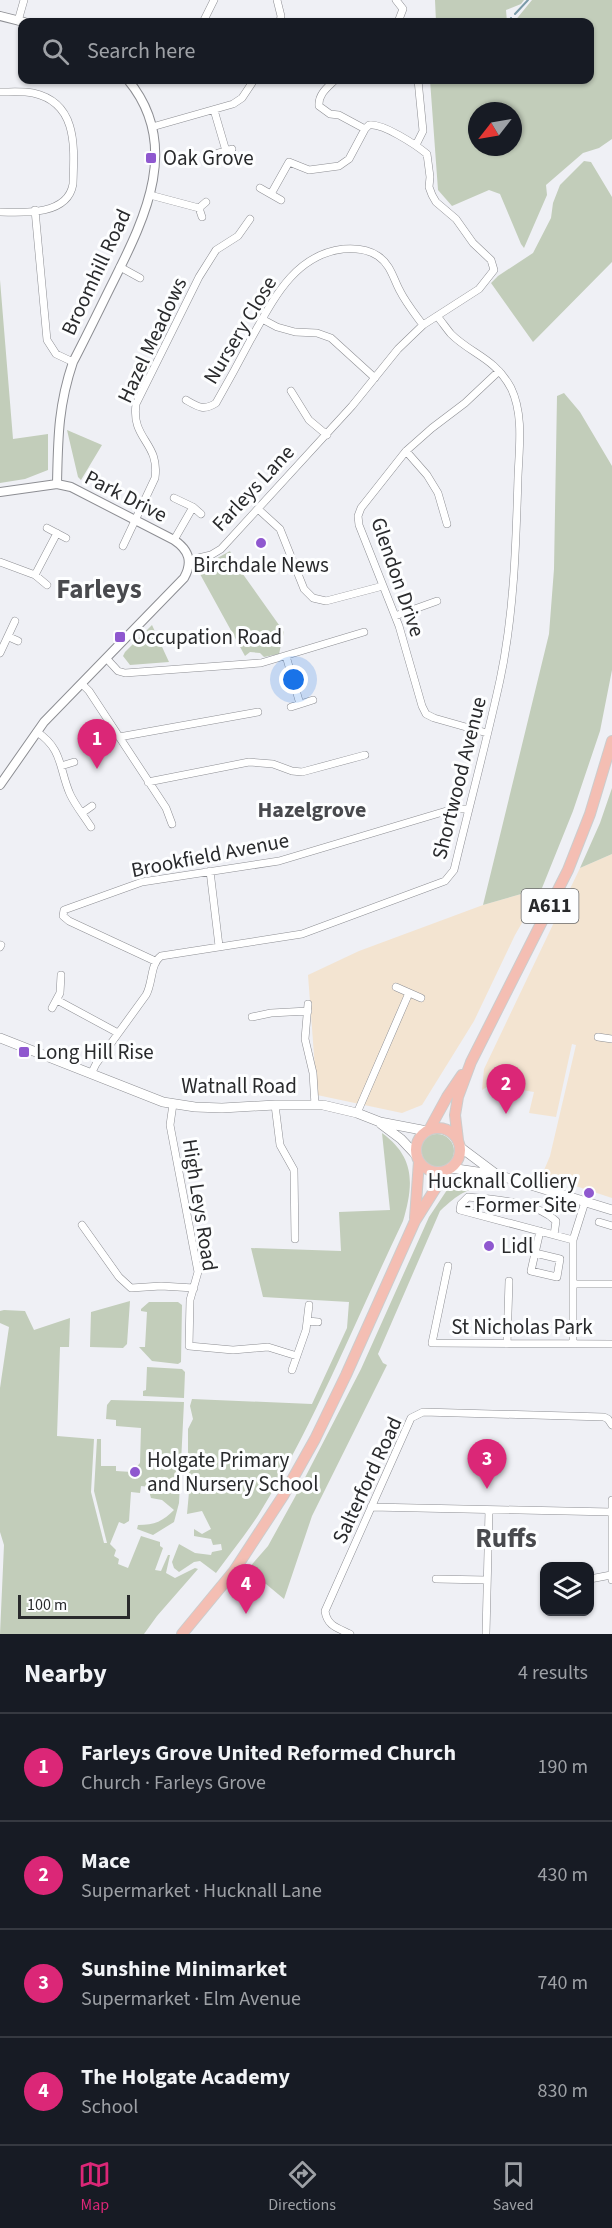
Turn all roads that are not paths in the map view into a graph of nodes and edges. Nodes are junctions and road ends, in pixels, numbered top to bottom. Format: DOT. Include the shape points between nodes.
graph roads {
  1 [pos="24,0"];
  2 [pos="214,0"];
  3 [pos="277,0"];
  4 [pos="396,0"];
  5 [pos="0,16"];
  6 [pos="22,18"];
  7 [pos="205,18"];
  8 [pos="281,18"];
  9 [pos="400,18"];
  10 [pos="18,21"];
  11 [pos="131,84"];
  12 [pos="251,84"];
  13 [pos="331,84"];
  14 [pos="418,84"];
  15 [pos="0,92"];
  16 [pos="214,110"];
  17 [pos="152,127"];
  18 [pos="365,129"];
  19 [pos="416,146"];
  20 [pos="225,151"];
  21 [pos="260,188"];
  22 [pos="271,194"];
  23 [pos="150,195"];
  24 [pos="281,200"];
  25 [pos="206,202"];
  26 [pos="199,208"];
  27 [pos="35,210"];
  28 [pos="0,212"];
  29 [pos="202,217"];
  30 [pos="250,219"];
  31 [pos="120,267"];
  32 [pos="141,278"];
  33 [pos="437,316"];
  34 [pos="262,319"];
  35 [pos="423,325"];
  36 [pos="73,362"];
  37 [pos="499,371"];
  38 [pos="375,378"];
  39 [pos="291,391"];
  40 [pos="186,400"];
  41 [pos="327,435"];
  42 [pos="406,451"];
  43 [pos="57,484"];
  44 [pos="0,492"];
  45 [pos="174,498"];
  46 [pos="193,507"];
  47 [pos="258,509"];
  48 [pos="201,514"];
  49 [pos="135,520"];
  50 [pos="447,524"];
  51 [pos="47,528"];
  52 [pos="57,533"];
  53 [pos="66,538"];
  54 [pos="174,540"];
  55 [pos="123,546"];
  56 [pos="190,560"];
  57 [pos="0,562"];
  58 [pos="35,575"];
  59 [pos="47,585"];
  60 [pos="383,586"];
  61 [pos="437,601"];
  62 [pos="395,616"];
  63 [pos="15,621"];
  64 [pos="364,632"];
  65 [pos="9,637"];
  66 [pos="18,641"];
  67 [pos="0,653"];
  68 [pos="286,656"];
  69 [pos="107,659"];
  70 [pos="81,684"];
  71 [pos="313,700"];
  72 [pos="300,704"];
  73 [pos="291,707"];
  74 [pos="258,712"];
  75 [pos="37,732"];
  76 [pos="487,733"];
  77 [pos="119,737"];
  78 [pos="612,741"];
  79 [pos="365,755"];
  80 [pos="74,762"];
  81 [pos="61,766"];
  82 [pos="148,782"];
  83 [pos="0,785"];
  84 [pos="92,806"];
  85 [pos="469,809"];
  86 [pos="82,813"];
  87 [pos="172,824"];
  88 [pos="91,826"];
  89 [pos="210,871"];
  90 [pos="219,946"];
  91 [pos="155,961"];
  92 [pos="61,975"];
  93 [pos="396,987"];
  94 [pos="409,993"];
  95 [pos="421,998"];
  96 [pos="57,1000"];
  97 [pos="52,1008"];
  98 [pos="252,1017"];
  99 [pos="118,1033"];
  100 [pos="598,1037"];
  101 [pos="0,1038"];
  102 [pos="612,1039"];
  103 [pos="471,1062"];
  104 [pos="91,1074"];
  105 [pos="173,1104"];
  106 [pos="315,1104"];
  107 [pos="275,1105"];
  108 [pos="357,1113"];
  109 [pos="380,1122"];
  110 [pos="428,1130"];
  111 [pos="459,1143"];
  112 [pos="418,1159"];
  113 [pos="448,1169"];
  114 [pos="498,1175"];
  115 [pos="585,1202"];
  116 [pos="294,1203"];
  117 [pos="284,1204"];
  118 [pos="612,1210"];
  119 [pos="415,1221"];
  120 [pos="599,1222"];
  121 [pos="82,1225"];
  122 [pos="612,1226"];
  123 [pos="540,1231"];
  124 [pos="554,1235"];
  125 [pos="295,1239"];
  126 [pos="573,1240"];
  127 [pos="535,1253"];
  128 [pos="448,1266"];
  129 [pos="509,1281"];
  130 [pos="573,1284"];
  131 [pos="612,1284"];
  132 [pos="194,1288"];
  133 [pos="309,1305"];
  134 [pos="308,1321"];
  135 [pos="318,1322"];
  136 [pos="507,1344"];
  137 [pos="573,1344"];
  138 [pos="612,1344"];
  139 [pos="297,1356"];
  140 [pos="292,1370"];
  141 [pos="612,1425"];
  142 [pos="612,1500"];
  143 [pos="372,1507"];
  144 [pos="489,1509"];
  145 [pos="612,1512"];
  146 [pos="611,1578"];
  147 [pos="436,1579"];
  148 [pos="487,1580"];
  149 [pos="594,1580"];
  150 [pos="182,1634"];
  151 [pos="350,1634"];
  152 [pos="486,1634"];
  1 -- 6 [label="street"];
  2 -- 7 [label="street"];
  3 -- 8 [label="street"];
  4 -- 9 [label="street" via="403,9"];
  5 -- 10 [label="street"];
  11 -- 17 [label="street, Broomhill Road"];
  12 -- 16 [label="street" via="242,98"];
  13 -- 18 [label="street" via="322,93 319,106"];
  14 -- 19 [label="street" via="423,131"];
  15 -- 27 [label="street" via="46,98 63,112 73,132 72,190 61,205"];
  16 -- 17 [label="street"];
  16 -- 20 [label="street"];
  17 -- 23 [label="street, Broomhill Road" via="156,161"];
  18 -- 19 [label="street" via="378,125"];
  18 -- 22 [label="street" via="342,165 309,170 289,162"];
  19 -- 33 [label="street, Farleys Lane" via="427,154 429,187 436,202 491,260 494,270 479,289"];
  21 -- 22 [label="street"];
  22 -- 24 [label="street"];
  23 -- 26 [label="street"];
  23 -- 31 [label="street, Broomhill Road"];
  25 -- 26 [label="street"];
  26 -- 29 [label="street"];
  27 -- 28 [label="street"];
  27 -- 36 [label="street" via="47,340 56,354"];
  30 -- 49 [label="street, Hazel Meadows" via="238,236 216,250 199,277 136,404 135,424 152,450 156,468"];
  31 -- 32 [label="street"];
  31 -- 36 [label="street, Broomhill Road"];
  33 -- 35 [label="street, Farleys Lane"];
  33 -- 37 [label="street, Shortwood Avenue" via="451,334"];
  34 -- 35 [label="street, Nursery Close" via="280,290 302,266 331,251 352,248 367,250 385,263"];
  34 -- 38 [label="street" via="276,327 331,338"];
  34 -- 40 [label="street, Nursery Close" via="216,403 200,408"];
  35 -- 38 [label="street, Farleys Lane"];
  36 -- 43 [label="street, Broomhill Road" via="60,408"];
  37 -- 42 [label="street, Glendon Drive"];
  37 -- 76 [label="street, Shortwood Avenue" via="517,405 516,546 500,679"];
  38 -- 41 [label="street, Farleys Lane"];
  39 -- 41 [label="street" via="309,420"];
  41 -- 47 [label="street, Farleys Lane"];
  42 -- 50 [label="street" via="438,493"];
  42 -- 60 [label="street, Glendon Drive" via="358,516"];
  43 -- 44 [label="street, Park Drive"];
  43 -- 49 [label="street, Park Drive"];
  45 -- 46 [label="street"];
  46 -- 48 [label="street"];
  46 -- 54 [label="street"];
  47 -- 56 [label="street, Farleys Lane" via="217,552"];
  47 -- 60 [label="street" via="280,529 304,589 314,598 326,601"];
  49 -- 54 [label="street, Park Drive"];
  49 -- 55 [label="street, Hazel Meadows"];
  51 -- 52 [label="street"];
  52 -- 53 [label="street"];
  52 -- 58 [label="street"];
  54 -- 56 [label="street, Park Drive"];
  56 -- 69 [label="street" via="184,578"];
  57 -- 58 [label="street"];
  58 -- 59 [label="street"];
  60 -- 62 [label="street, Glendon Drive"];
  61 -- 62 [label="street"];
  62 -- 76 [label="street, Glendon Drive" via="426,714"];
  63 -- 65 [label="street"];
  64 -- 68 [label="street"];
  65 -- 66 [label="street"];
  65 -- 67 [label="street"];
  68 -- 69 [label="street" via="261,663 125,673"];
  68 -- 72 [label="street"];
  69 -- 70 [label="street"];
  70 -- 75 [label="street"];
  70 -- 77 [label="street"];
  71 -- 72 [label="street"];
  72 -- 73 [label="street"];
  74 -- 77 [label="street"];
  75 -- 81 [label="street" via="52,744"];
  75 -- 83 [label="street"];
  76 -- 85 [label="street, Shortwood Avenue"];
  77 -- 82 [label="street"];
  78 -- 103 [label="main road, A611" via="568,870"];
  79 -- 82 [label="street" via="302,772 249,762"];
  80 -- 81 [label="street"];
  81 -- 86 [label="street" via="70,795"];
  82 -- 87 [label="street"];
  84 -- 86 [label="street"];
  85 -- 89 [label="street, Brookfield Avenue" via="453,809 279,861"];
  85 -- 90 [label="street, Shortwood Avenue" via="454,870 445,880 302,934"];
  86 -- 88 [label="street"];
  89 -- 90 [label="street"];
  89 -- 91 [label="street, Brookfield Avenue" via="142,882 64,910 63,916 69,921"];
  90 -- 91 [label="street, Shortwood Avenue" via="163,955"];
  91 -- 99 [label="street" via="151,986"];
  92 -- 96 [label="street"];
  93 -- 94 [label="street"];
  94 -- 95 [label="street"];
  94 -- 108 [label="street"];
  96 -- 97 [label="street"];
  96 -- 99 [label="street"];
  98 -- 106 [label="street" via="308,1008 305,1039"];
  99 -- 104 [label="street"];
  100 -- 102 [label="street"];
  101 -- 104 [label="main road, Watnall Road"];
  103 -- 110 [label="main road, A611"];
  103 -- 111 [label="main road, A611" via="455,1115"];
  104 -- 105 [label="main road, Watnall Road" via="142,1096"];
  105 -- 107 [label="main road, Watnall Road" via="222,1108"];
  105 -- 132 [label="street, High Leys Road" via="170,1125 198,1272"];
  106 -- 107 [label="main road, Watnall Road"];
  106 -- 108 [label="main road, Watnall Road"];
  107 -- 116 [label="street" via="280,1146 294,1170"];
  108 -- 109 [label="main road, Watnall Road"];
  109 -- 110 [label="main road, Watnall Road"];
  109 -- 112 [label="main road, Watnall Road"];
  110 -- 111 [label="main road" via="443,1128"];
  110 -- 112 [label="main road" via="418,1141"];
  111 -- 113 [label="main road" via="458,1160"];
  111 -- 114 [label="main road"];
  112 -- 113 [label="main road" via="432,1171"];
  112 -- 119 [label="main road"];
  113 -- 114 [label="main road"];
  113 -- 119 [label="main road"];
  114 -- 115 [label="main road"];
  115 -- 118 [label="main road"];
  115 -- 126 [label="street"];
  116 -- 117 [label="street"];
  116 -- 125 [label="street"];
  119 -- 150 [label="main road" via="346,1375 283,1496 234,1571"];
  120 -- 122 [label="street"];
  121 -- 132 [label="street" via="130,1288"];
  123 -- 124 [label="street"];
  123 -- 124 [label="street" via="460,1210 461,1204 468,1197 514,1203 548,1214 556,1221"];
  123 -- 127 [label="street"];
  124 -- 126 [label="street"];
  126 -- 130 [label="street"];
  127 -- 127 [label="street" via="531,1271 557,1277 560,1260"];
  128 -- 136 [label="street, St Nicholas Park" via="432,1343"];
  129 -- 136 [label="street"];
  130 -- 131 [label="street"];
  130 -- 137 [label="street"];
  132 -- 139 [label="street, High Leys Road" via="189,1346 233,1350 268,1347"];
  133 -- 134 [label="street"];
  134 -- 135 [label="street"];
  134 -- 139 [label="street"];
  136 -- 137 [label="street, St Nicholas Park"];
  137 -- 138 [label="street, St Nicholas Park"];
  139 -- 140 [label="street"];
  141 -- 143 [label="street, Salterford Road" via="604,1417 416,1414"];
  142 -- 145 [label="street"];
  143 -- 144 [label="street"];
  143 -- 151 [label="street, Salterford Road" via="325,1611 331,1625"];
  144 -- 145 [label="street"];
  144 -- 148 [label="street"];
  145 -- 146 [label="street"];
  146 -- 149 [label="street"];
  147 -- 148 [label="street"];
  148 -- 152 [label="street"];
}
